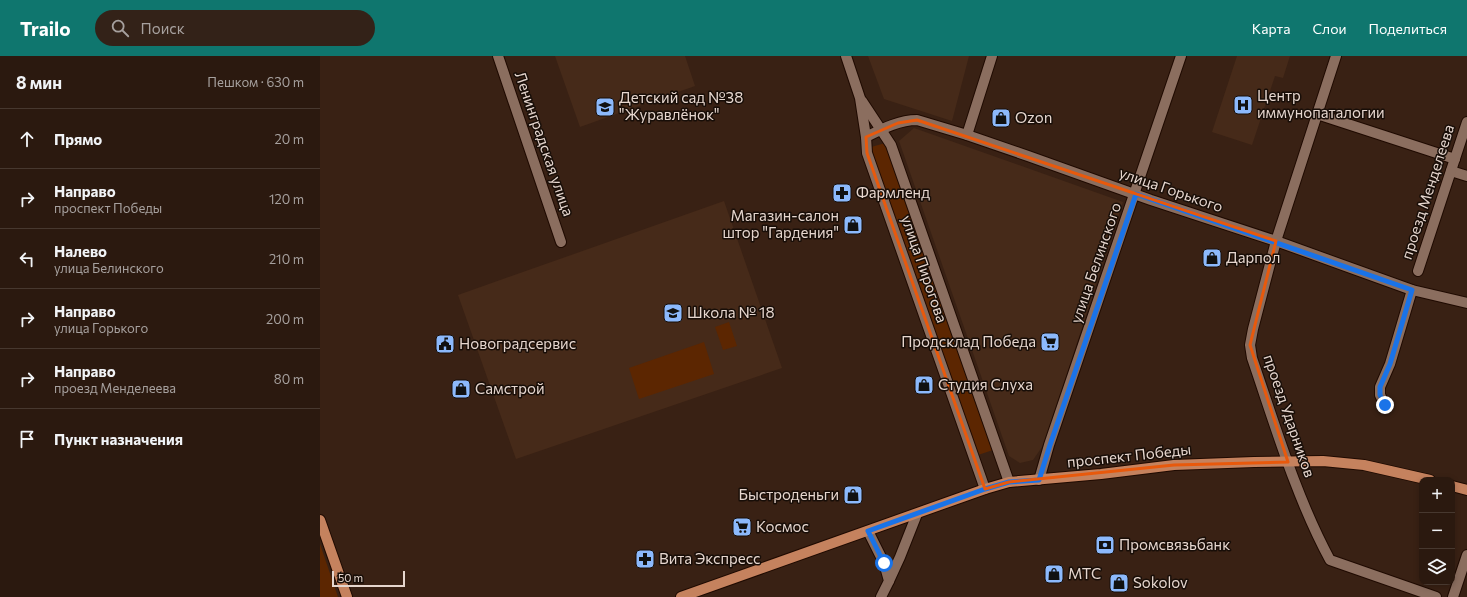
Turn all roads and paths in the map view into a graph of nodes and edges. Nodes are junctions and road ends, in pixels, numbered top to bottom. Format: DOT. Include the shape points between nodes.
graph roads {
  1 [pos="498,56"];
  2 [pos="846,56"];
  3 [pos="992,56"];
  4 [pos="1181,56"];
  5 [pos="1336,56"];
  6 [pos="860,98"];
  7 [pos="1317,114"];
  8 [pos="1467,122"];
  9 [pos="881,130"];
  10 [pos="967,135"];
  11 [pos="866,137"];
  12 [pos="1463,145"];
  13 [pos="1455,159"];
  14 [pos="1451,171"];
  15 [pos="1467,176"];
  16 [pos="1136,194"];
  17 [pos="1276,241"];
  18 [pos="561,242"];
  19 [pos="1418,271"];
  20 [pos="1412,290"];
  21 [pos="1467,303"];
  22 [pos="1385,405"];
  23 [pos="1288,462"];
  24 [pos="1419,478"];
  25 [pos="1039,480"];
  26 [pos="1009,482"];
  27 [pos="1455,487"];
  28 [pos="985,489"];
  29 [pos="1467,490"];
  30 [pos="917,514"];
  31 [pos="320,520"];
  32 [pos="868,531"];
  33 [pos="1467,555"];
  34 [pos="888,581"];
  35 [pos="347,597"];
  36 [pos="681,597"];
  37 [pos="881,597"];
  38 [pos="1436,597"];
  39 [pos="1453,597"];
  1 -- 18 [label="street, Ленинградская улица"];
  2 -- 6 [label="street, улица Пирогова"];
  3 -- 10 [label="street"];
  4 -- 16 [label="street, улица Белинского"];
  5 -- 7 [label="street, проезд Ударников"];
  6 -- 9 [label="street, улица Пирогова"];
  6 -- 11 [label="street, улица Пирогова"];
  7 -- 13 [label="street"];
  7 -- 17 [label="street, проезд Ударников"];
  8 -- 12 [label="street, проезд Менделеева"];
  9 -- 10 [label="street, улица Горького" via="908,120 917,120"];
  9 -- 11 [label="street, улица Горького"];
  9 -- 26 [label="street, улица Пирогова" via="892,145"];
  10 -- 16 [label="street, улица Горького"];
  11 -- 28 [label="street, улица Пирогова" via="867,153"];
  12 -- 13 [label="street, проезд Менделеева"];
  13 -- 14 [label="street, проезд Менделеева"];
  14 -- 15 [label="street"];
  14 -- 19 [label="street, проезд Менделеева"];
  16 -- 17 [label="street, улица Горького"];
  16 -- 25 [label="street, улица Белинского"];
  17 -- 20 [label="street, улица Горького"];
  17 -- 23 [label="street, проезд Ударников" via="1250,345 1252,358"];
  20 -- 21 [label="street, улица Горького"];
  20 -- 22 [label="street" via="1390,364 1380,387 1380,395"];
  23 -- 24 [label="main road, проспект Победы" via="1323,461 1364,465"];
  23 -- 25 [label="main road, проспект Победы" via="1174,465"];
  23 -- 38 [label="street, проезд Ударников" via="1330,560"];
  25 -- 26 [label="main road, проспект Победы"];
  26 -- 28 [label="main road, проспект Победы"];
  27 -- 29 [label="main road"];
  28 -- 30 [label="main road, проспект Победы"];
  30 -- 32 [label="main road, проспект Победы"];
  30 -- 34 [label="street"];
  31 -- 35 [label="main road"];
  32 -- 34 [label="street" via="884,563"];
  32 -- 36 [label="main road, проспект Победы"];
  33 -- 39 [label="street"];
  34 -- 37 [label="street"];
}
